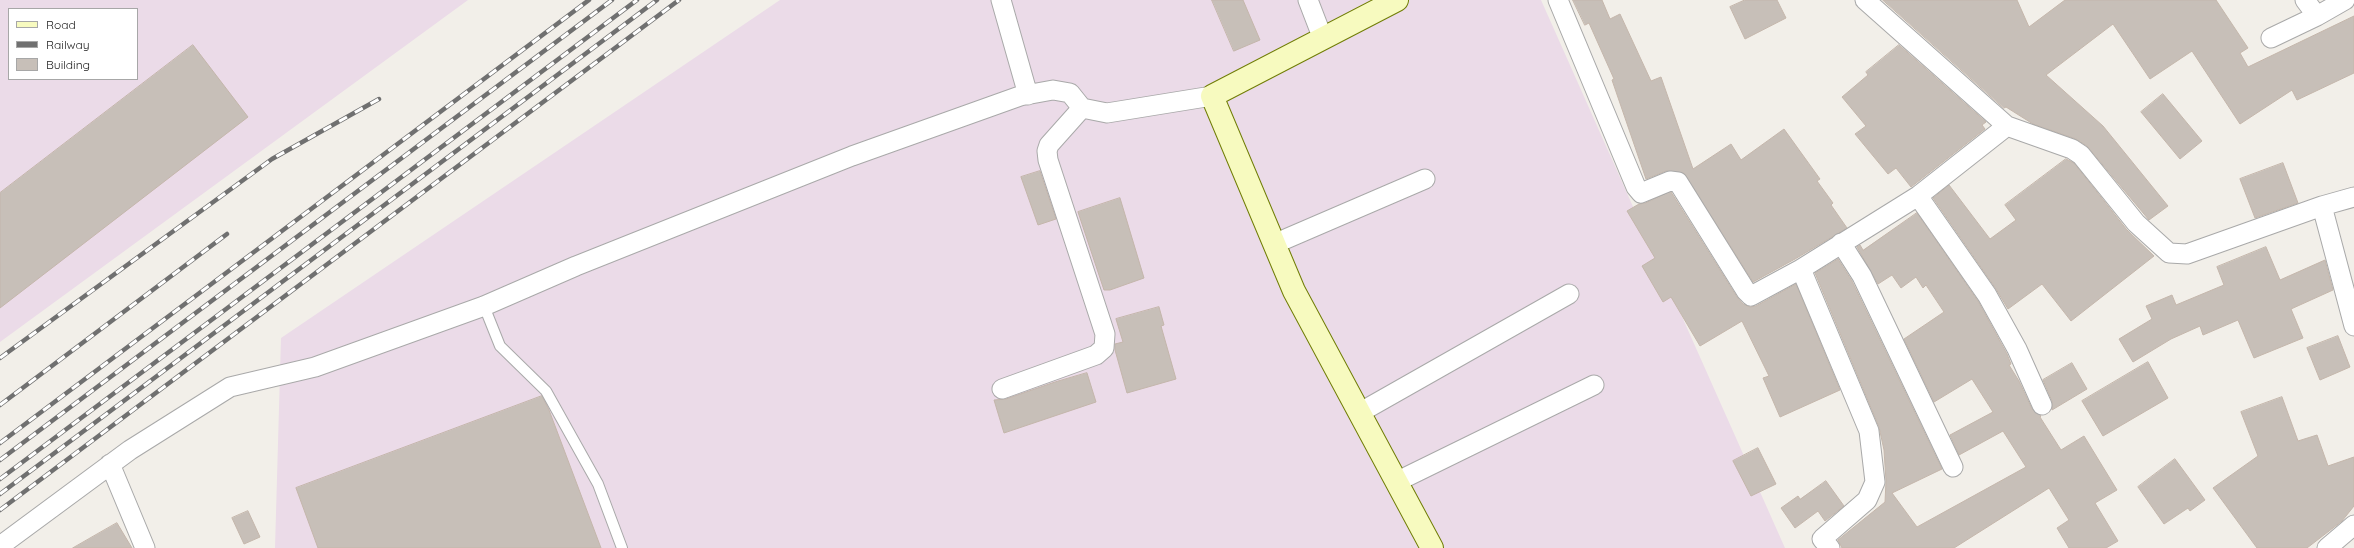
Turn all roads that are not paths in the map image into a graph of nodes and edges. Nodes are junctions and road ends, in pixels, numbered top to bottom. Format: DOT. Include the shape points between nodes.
graph roads {
  1 [pos="1000,0"];
  2 [pos="1308,0"];
  3 [pos="1558,0"];
  4 [pos="1865,0"];
  5 [pos="2305,0"];
  6 [pos="2345,0"];
  7 [pos="1398,1"];
  8 [pos="2317,16"];
  9 [pos="2271,38"];
  10 [pos="1324,39"];
  11 [pos="1028,95"];
  12 [pos="1212,96"];
  13 [pos="1082,108"];
  14 [pos="2007,126"];
  15 [pos="1426,179"];
  16 [pos="1918,196"];
  17 [pos="2354,197"];
  18 [pos="2322,206"];
  19 [pos="1841,243"];
  20 [pos="1274,244"];
  21 [pos="1801,269"];
  22 [pos="1569,294"];
  23 [pos="484,306"];
  24 [pos="2354,326"];
  25 [pos="1594,385"];
  26 [pos="1002,389"];
  27 [pos="2042,405"];
  28 [pos="1359,412"];
  29 [pos="110,464"];
  30 [pos="1953,467"];
  31 [pos="1396,482"];
  32 [pos="2354,526"];
  33 [pos="0,546"];
  34 [pos="145,548"];
  35 [pos="622,548"];
  36 [pos="1432,548"];
  37 [pos="1830,548"];
  38 [pos="2328,548"];
  1 -- 11 [label="street"];
  2 -- 10 [label="street"];
  3 -- 21 [label="street" via="1636,187 1641,193 1670,181 1678,182 1751,296"];
  4 -- 14 [label="street"];
  5 -- 8 [label="street"];
  6 -- 8 [label="street"];
  7 -- 10 [label="street"];
  8 -- 9 [label="street"];
  10 -- 12 [label="street"];
  11 -- 13 [label="street" via="1053,90 1070,93"];
  11 -- 23 [label="street" via="852,156 576,266"];
  12 -- 13 [label="street" via="1107,113"];
  12 -- 20 [label="street"];
  13 -- 26 [label="street" via="1049,145 1047,151 1105,334 1104,348 1096,355"];
  14 -- 16 [label="street"];
  14 -- 18 [label="street" via="2072,149 2081,155 2136,223 2169,253 2187,254"];
  15 -- 20 [label="street"];
  16 -- 19 [label="street"];
  16 -- 27 [label="street" via="1987,295 2017,349"];
  17 -- 18 [label="street"];
  18 -- 24 [label="street"];
  19 -- 21 [label="street"];
  19 -- 30 [label="street" via="1862,276"];
  20 -- 28 [label="street" via="1294,291"];
  21 -- 37 [label="street" via="1869,431 1876,482 1867,500 1822,539"];
  22 -- 28 [label="street"];
  23 -- 29 [label="street" via="315,367 230,387"];
  23 -- 35 [label="lane" via="500,346 546,391 598,484"];
  25 -- 31 [label="street"];
  28 -- 31 [label="street"];
  29 -- 33 [label="street"];
  29 -- 34 [label="street"];
  31 -- 36 [label="street"];
  32 -- 38 [label="street"];
}
